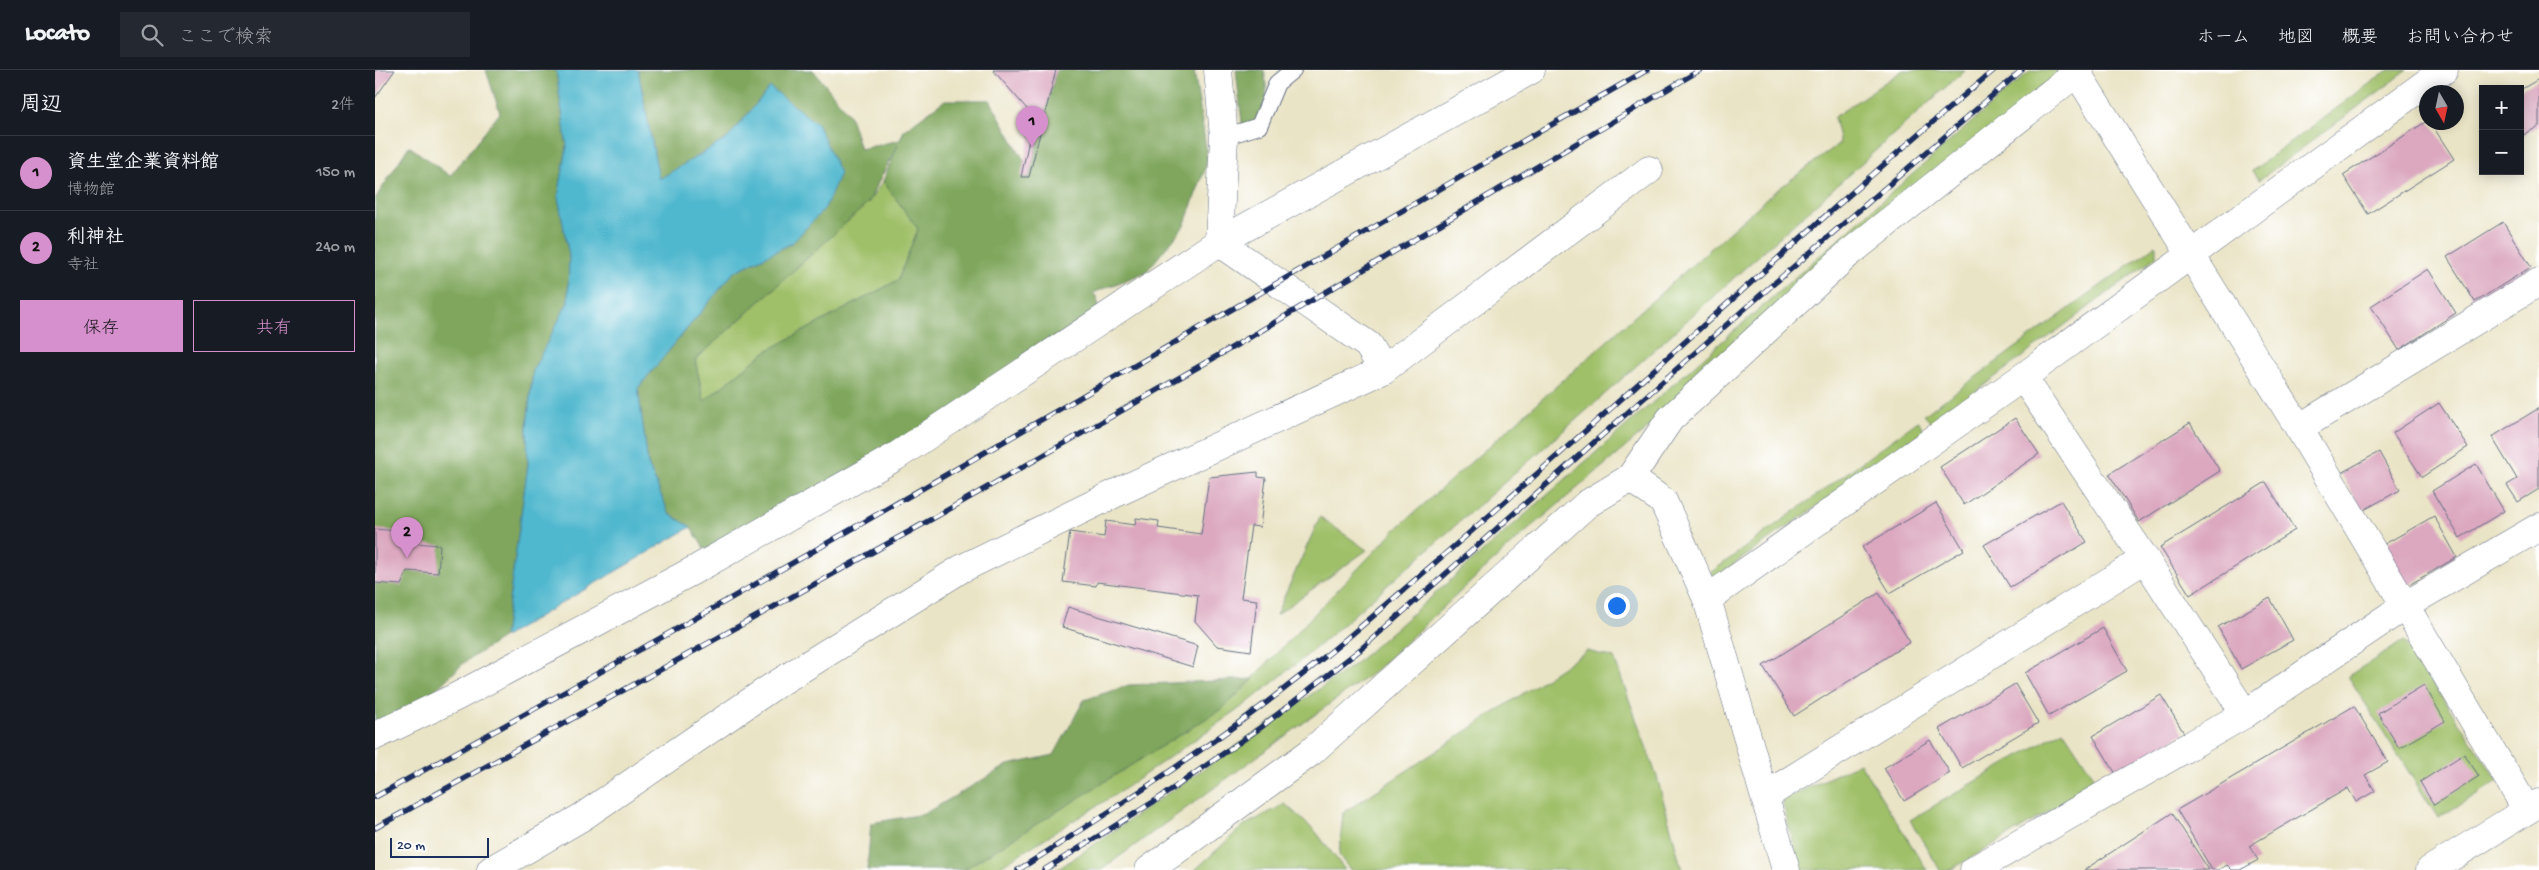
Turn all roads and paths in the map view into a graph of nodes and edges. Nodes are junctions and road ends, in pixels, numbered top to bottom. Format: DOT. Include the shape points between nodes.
graph roads {
  1 [pos="1218,70"];
  2 [pos="1293,70"];
  3 [pos="1531,70"];
  4 [pos="2444,70"];
  5 [pos="2078,71"];
  6 [pos="1224,138"];
  7 [pos="1649,170"];
  8 [pos="1219,242"];
  9 [pos="2190,255"];
  10 [pos="2539,282"];
  11 [pos="1383,370"];
  12 [pos="2023,377"];
  13 [pos="2299,428"];
  14 [pos="1630,478"];
  15 [pos="2539,527"];
  16 [pos="2145,559"];
  17 [pos="1707,599"];
  18 [pos="2406,605"];
  19 [pos="2245,714"];
  20 [pos="375,736"];
  21 [pos="1765,796"];
  22 [pos="2533,806"];
  23 [pos="491,870"];
  24 [pos="1149,870"];
  25 [pos="1785,870"];
  26 [pos="1974,870"];
  27 [pos="2430,870"];
  1 -- 6 [label="street"];
  2 -- 6 [label="lane" via="1277,83 1259,126"];
  3 -- 8 [label="street"];
  4 -- 9 [label="street"];
  5 -- 9 [label="street"];
  5 -- 14 [label="street" via="1848,254 1670,419"];
  6 -- 8 [label="street"];
  7 -- 11 [label="street"];
  8 -- 11 [label="street" via="1368,345"];
  8 -- 20 [label="street" via="895,457 689,573 456,697"];
  9 -- 12 [label="street"];
  9 -- 13 [label="street"];
  10 -- 13 [label="street"];
  11 -- 23 [label="street" via="1116,493 961,569 769,689 581,817"];
  12 -- 16 [label="street"];
  12 -- 17 [label="street"];
  13 -- 18 [label="street"];
  14 -- 17 [label="street" via="1663,501"];
  14 -- 24 [label="street" via="1587,504 1311,752"];
  15 -- 18 [label="street"];
  16 -- 19 [label="street"];
  16 -- 21 [label="street"];
  17 -- 21 [label="street"];
  18 -- 19 [label="street"];
  18 -- 22 [label="street"];
  19 -- 26 [label="street"];
  21 -- 25 [label="street"];
  22 -- 27 [label="street"];
}
